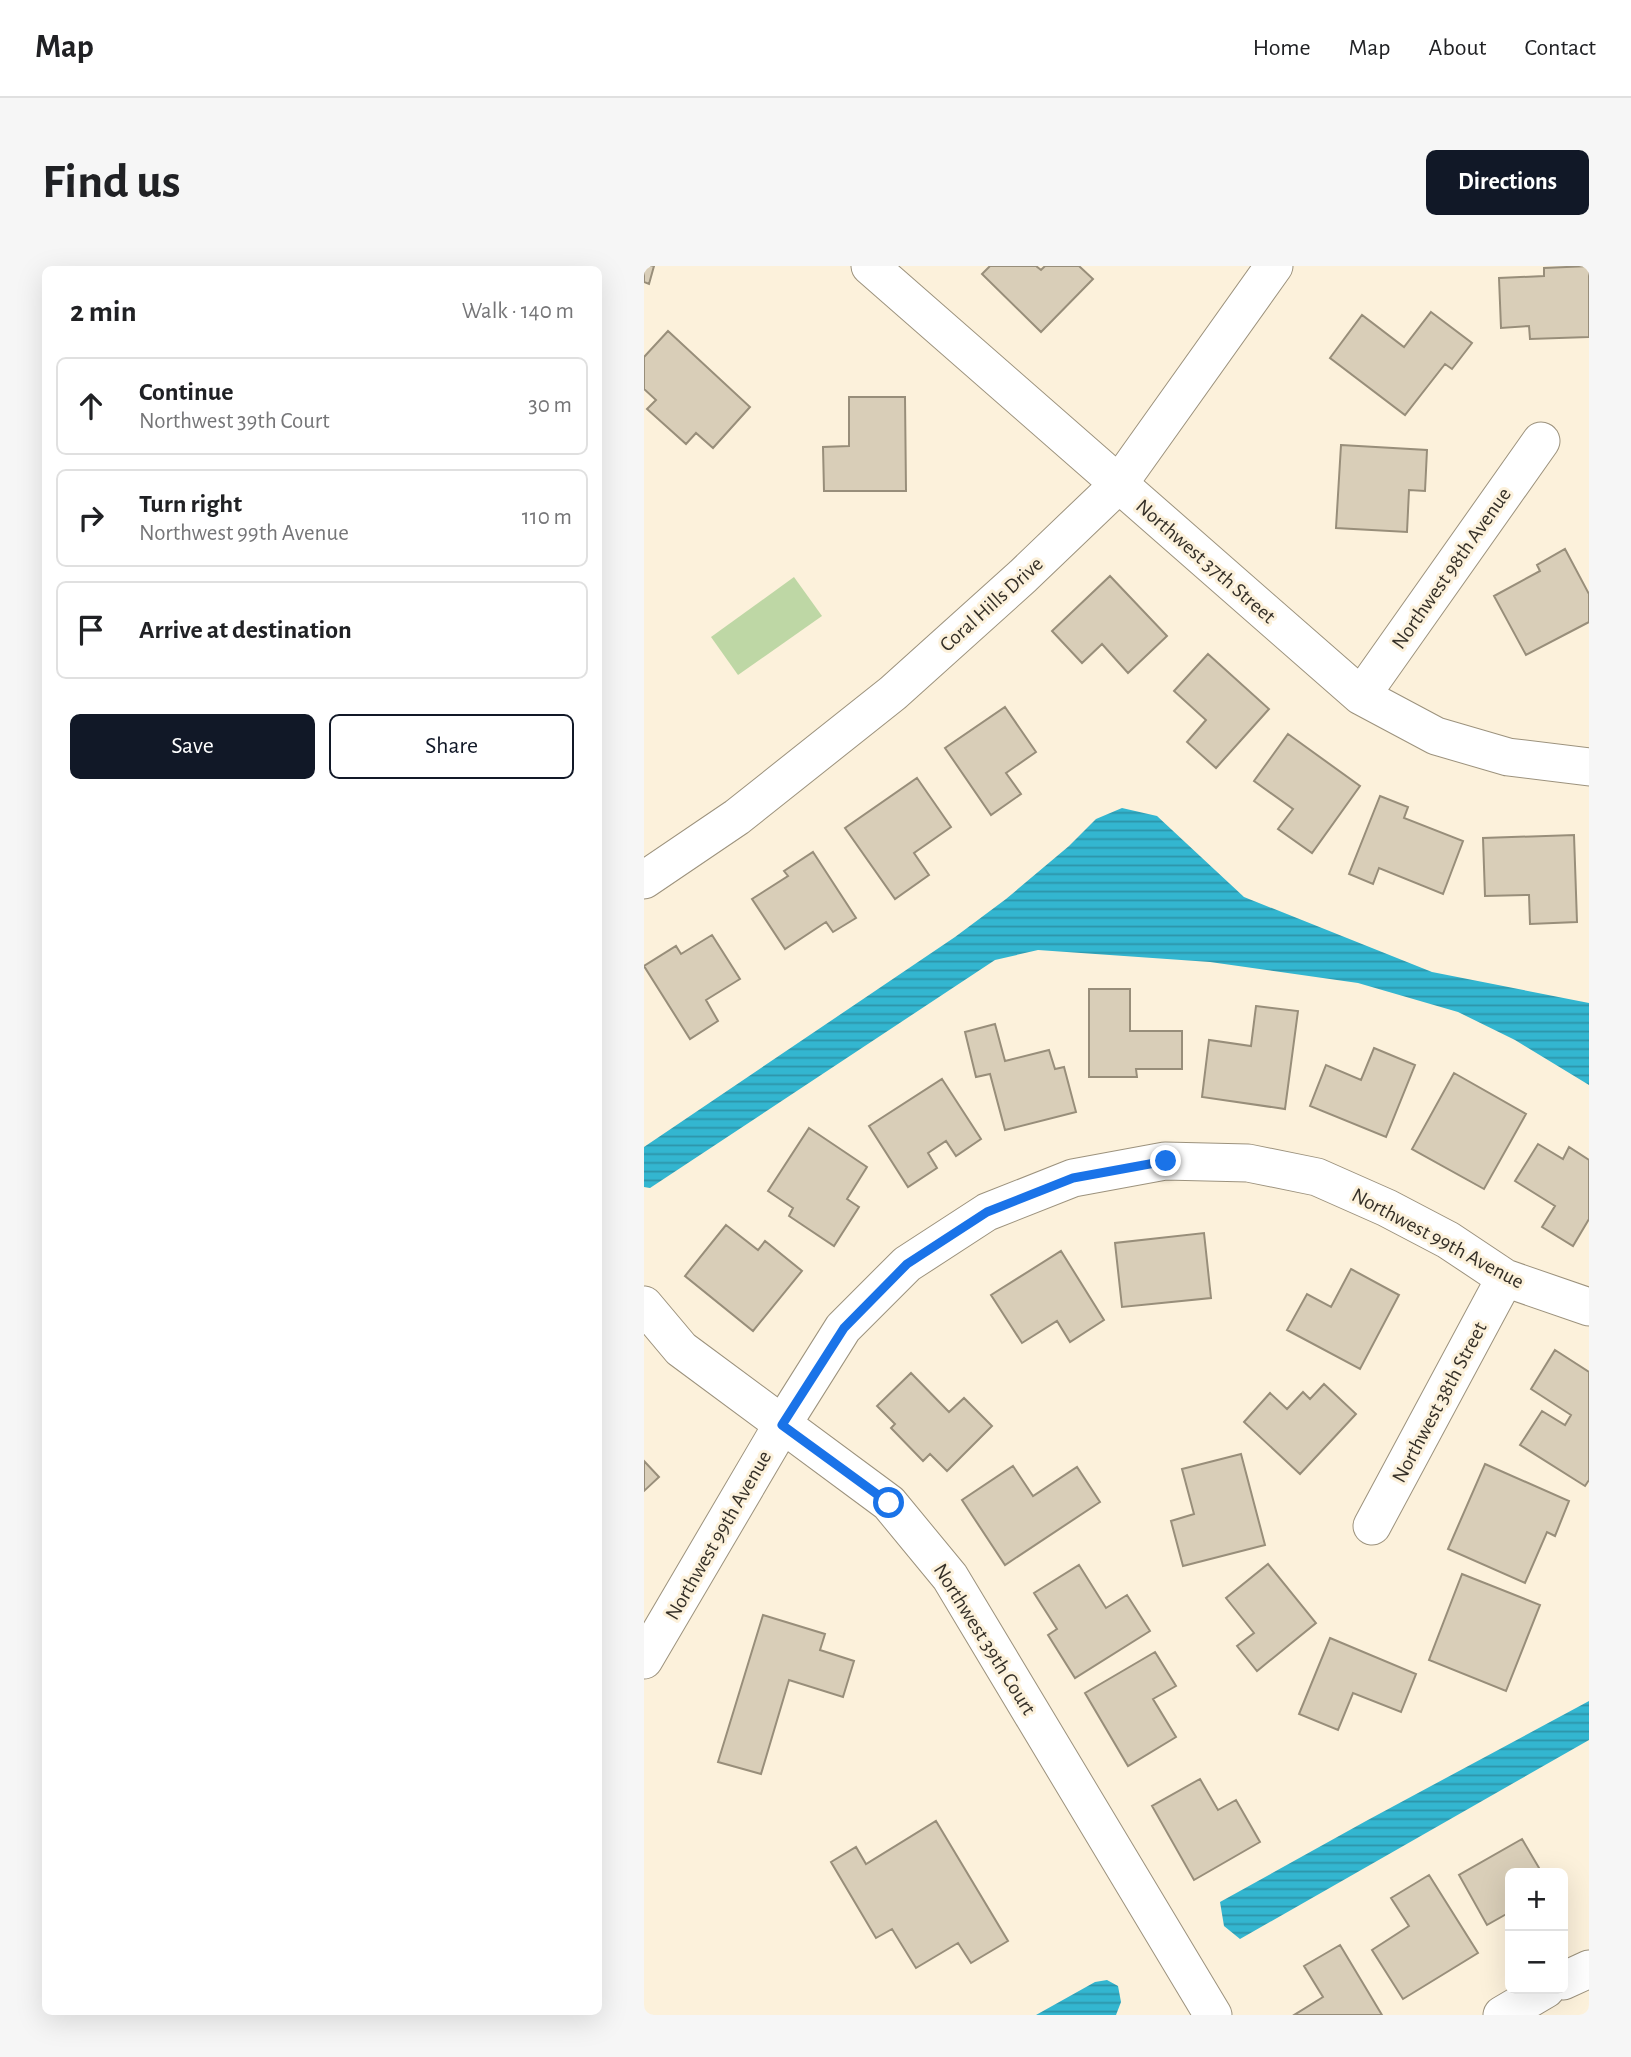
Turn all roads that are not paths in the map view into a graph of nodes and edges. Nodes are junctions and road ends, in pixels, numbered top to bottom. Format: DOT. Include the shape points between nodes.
graph roads {
  1 [pos="870,266"];
  2 [pos="1274,266"];
  3 [pos="1541,441"];
  4 [pos="1118,485"];
  5 [pos="1361,695"];
  6 [pos="1589,767"];
  7 [pos="644,880"];
  8 [pos="1506,1278"];
  9 [pos="644,1306"];
  10 [pos="1589,1307"];
  11 [pos="782,1425"];
  12 [pos="1372,1526"];
  13 [pos="644,1661"];
  14 [pos="1589,1969"];
  15 [pos="1568,1979"];
  16 [pos="1538,1994"];
  17 [pos="1213,2015"];
  18 [pos="1502,2015"];
  1 -- 4 [label="street, Northwest 37th Street"];
  2 -- 4 [label="street, Coral Hills Drive"];
  3 -- 5 [label="street, Northwest 98th Avenue"];
  4 -- 5 [label="street, Northwest 37th Street"];
  4 -- 7 [label="street, Coral Hills Drive" via="893,693 737,817"];
  5 -- 6 [label="street, Northwest 37th Street" via="1436,736 1508,757"];
  8 -- 10 [label="street, Northwest 99th Avenue"];
  8 -- 11 [label="street, Northwest 99th Avenue" via="1448,1240 1317,1177 1248,1163 1166,1161 1073,1178 987,1212 907,1264 844,1328"];
  8 -- 12 [label="street, Northwest 38th Street"];
  9 -- 11 [label="street, Northwest 39th Court" via="681,1349"];
  11 -- 13 [label="street, Northwest 99th Avenue"];
  11 -- 17 [label="street, Northwest 39th Court" via="889,1503 950,1577"];
  14 -- 15 [label="street"];
  16 -- 18 [label="street"];
}
